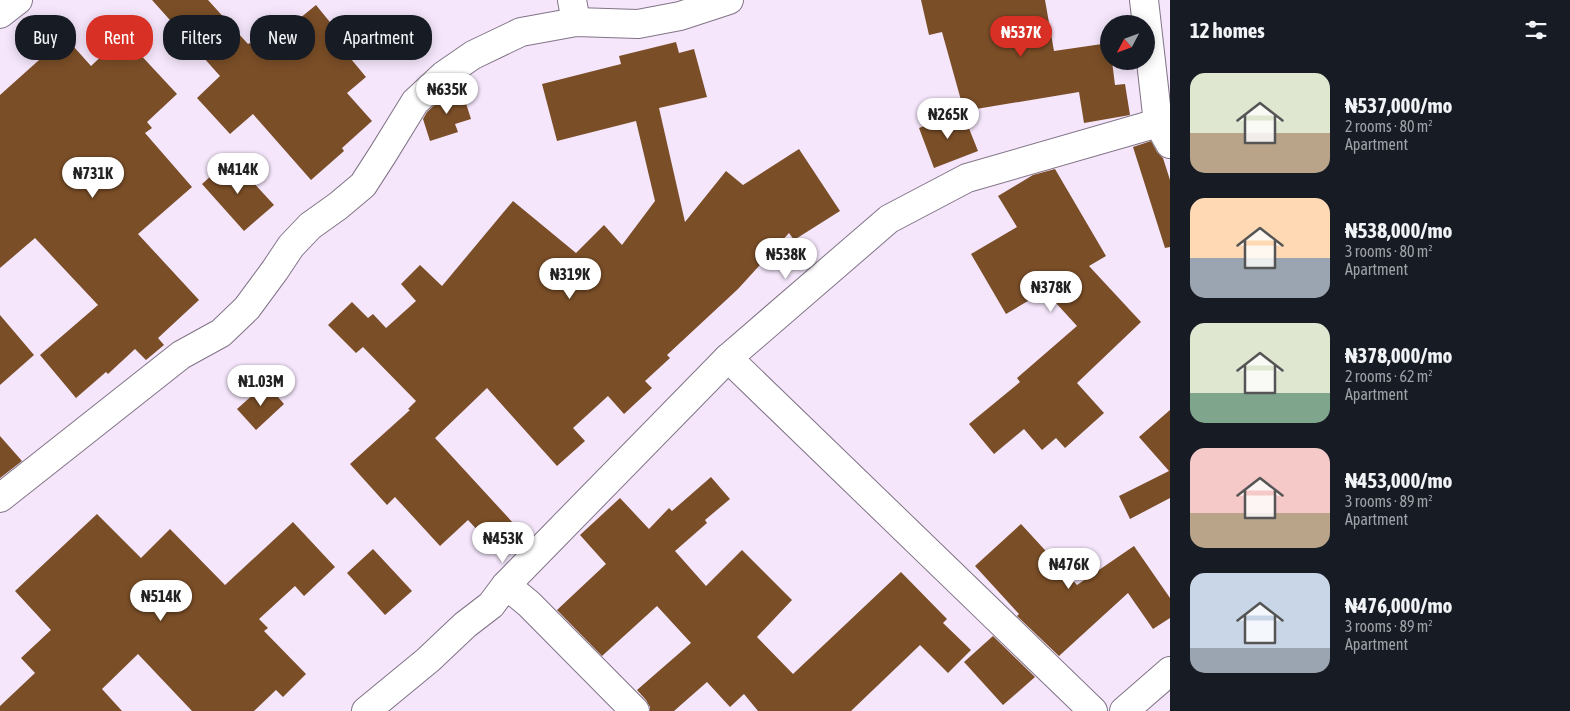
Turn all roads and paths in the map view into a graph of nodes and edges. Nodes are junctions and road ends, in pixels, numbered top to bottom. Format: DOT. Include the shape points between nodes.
graph roads {
  1 [pos="18,0"];
  2 [pos="729,0"];
  3 [pos="1144,0"];
  4 [pos="574,11"];
  5 [pos="0,14"];
  6 [pos="1166,130"];
  7 [pos="728,358"];
  8 [pos="0,498"];
  9 [pos="506,585"];
  10 [pos="1170,671"];
  11 [pos="366,711"];
  12 [pos="635,711"];
  13 [pos="1093,711"];
  14 [pos="1124,711"];
  1 -- 5 [label="street"];
  2 -- 4 [label="street" via="680,16 638,24"];
  3 -- 6 [label="street"];
  4 -- 8 [label="street" via="473,55 444,76 415,102 363,185 310,226 291,246 247,308 222,333 181,355"];
  6 -- 7 [label="street" via="967,178 889,219"];
  7 -- 9 [label="street"];
  7 -- 13 [label="street"];
  9 -- 11 [label="street" via="491,606"];
  9 -- 12 [label="street"];
  10 -- 14 [label="street"];
}
